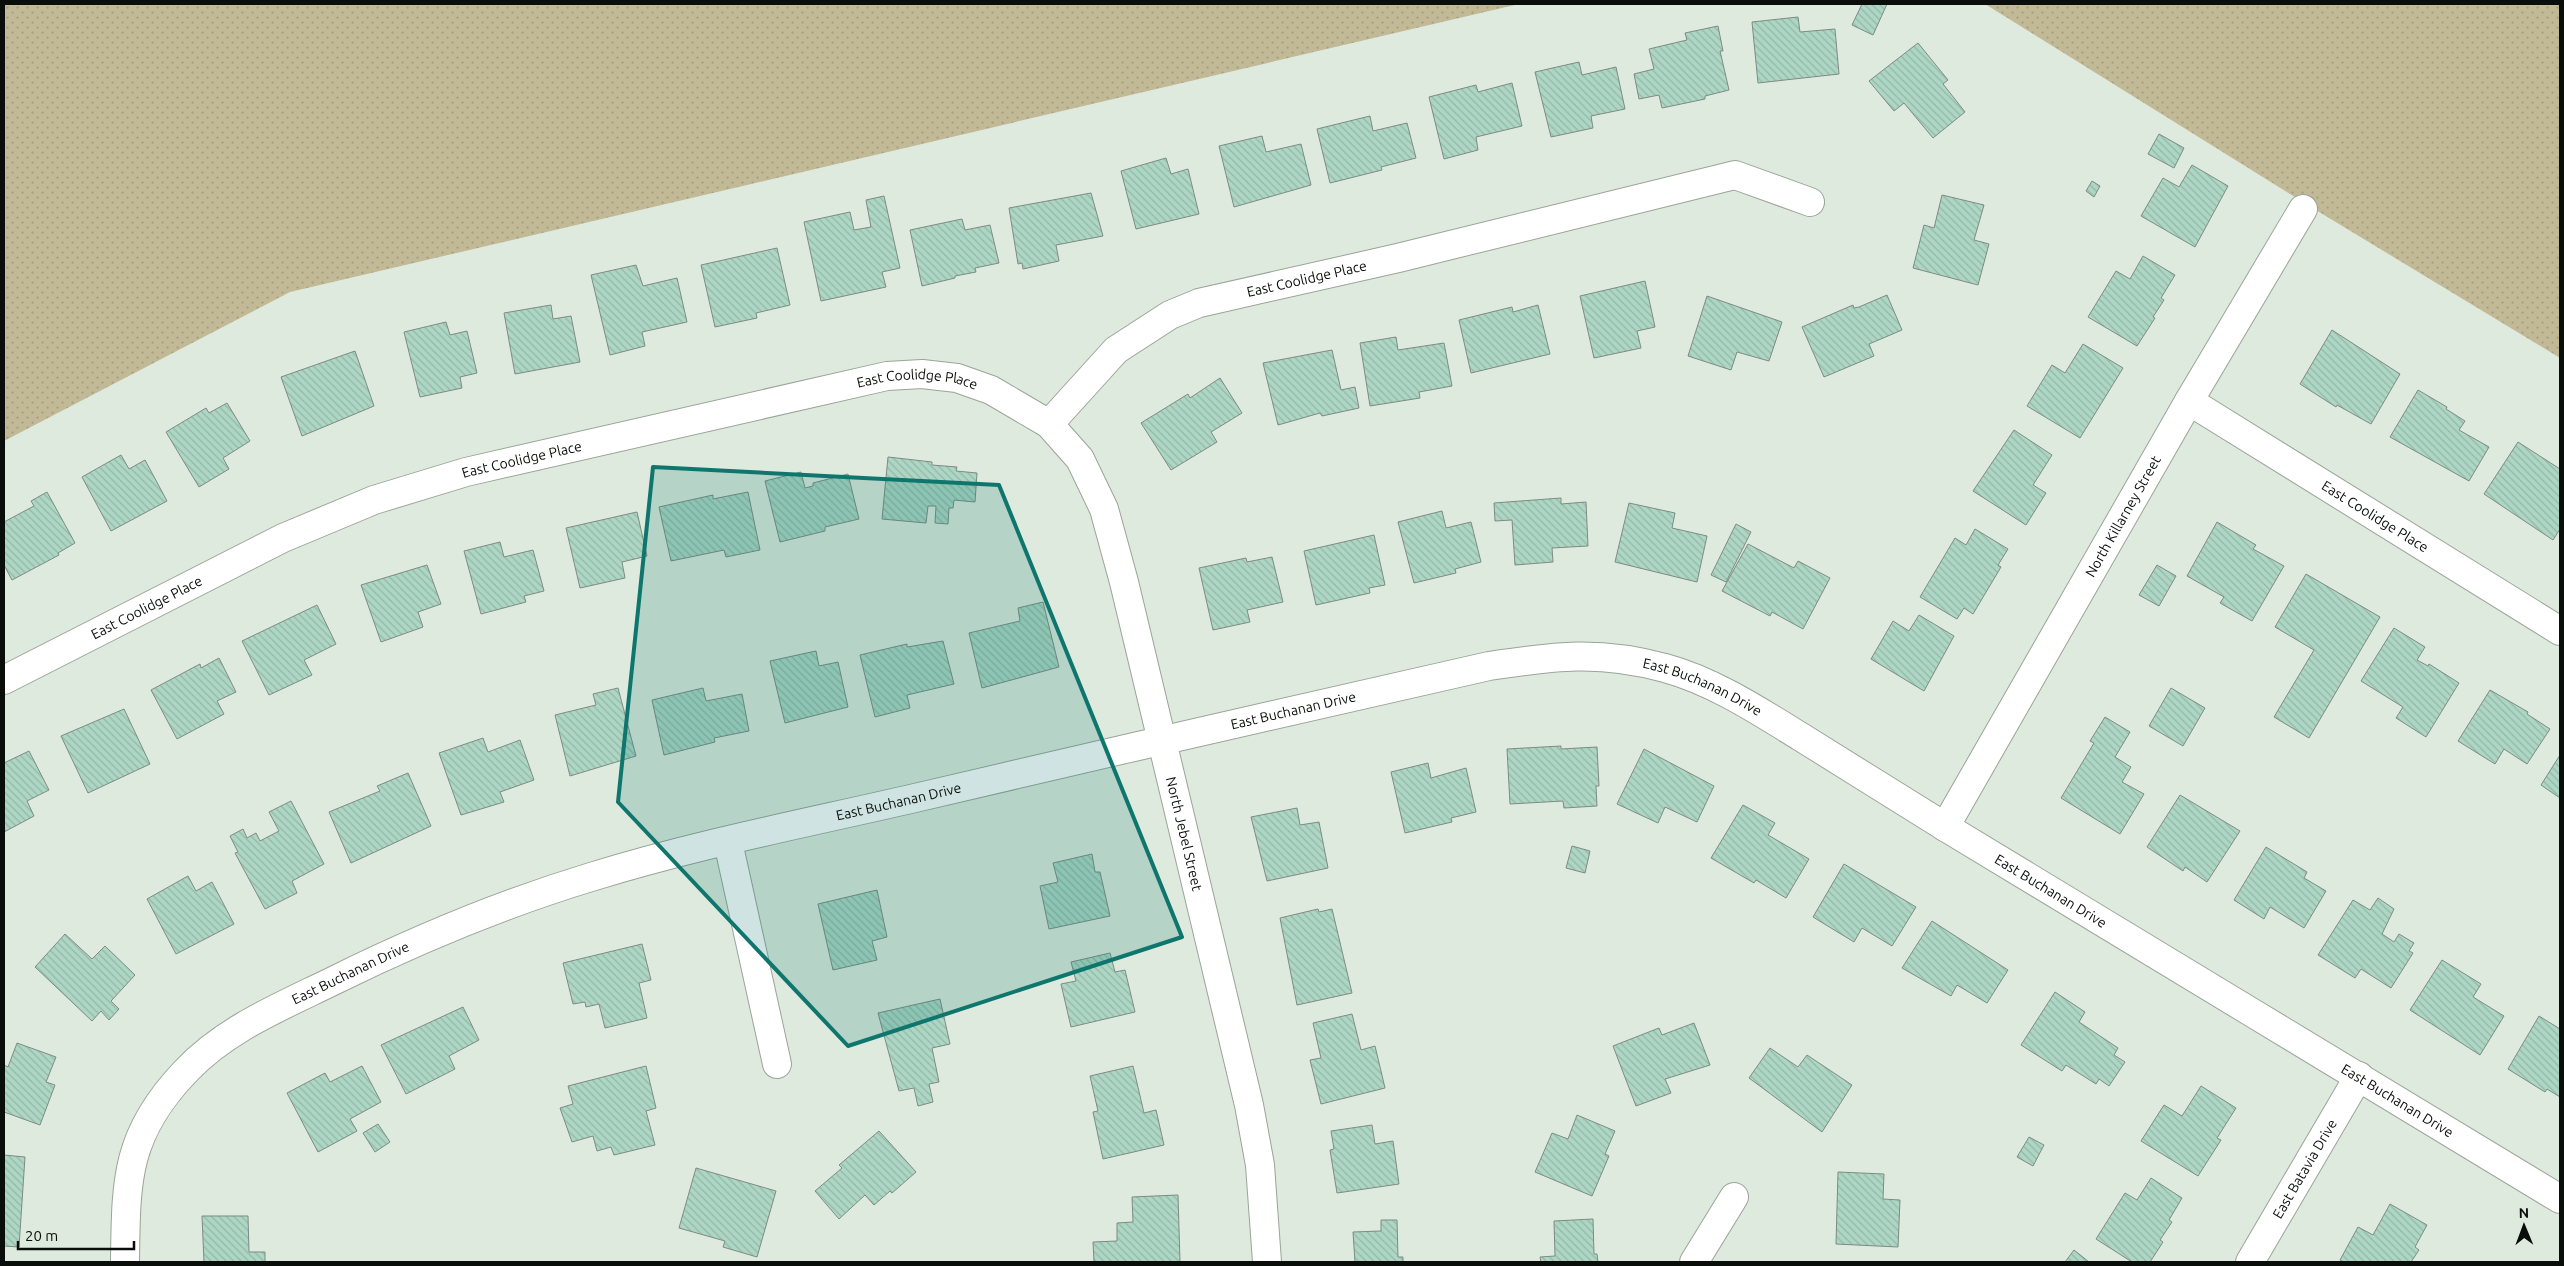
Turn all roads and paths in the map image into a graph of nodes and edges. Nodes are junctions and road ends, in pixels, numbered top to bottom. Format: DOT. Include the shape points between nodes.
graph roads {
  1 [pos="1810,202"];
  2 [pos="2303,209"];
  3 [pos="2189,402"];
  4 [pos="1048,424"];
  5 [pos="2560,631"];
  6 [pos="4,680"];
  7 [pos="1163,740"];
  8 [pos="1945,827"];
  9 [pos="728,842"];
  10 [pos="777,1064"];
  11 [pos="2359,1076"];
  12 [pos="1734,1197"];
  13 [pos="2560,1199"];
  14 [pos="125,1262"];
  15 [pos="1267,1262"];
  16 [pos="1694,1262"];
  17 [pos="2250,1262"];
  1 -- 4 [label="street, East Coolidge Place" via="1735,176 1199,303 1170,315 1116,350"];
  2 -- 3 [label="street, North Killarney Street"];
  3 -- 5 [label="street, East Coolidge Place"];
  3 -- 8 [label="street, North Killarney Street"];
  4 -- 6 [label="street, East Coolidge Place" via="991,390 957,378 922,374 887,376 466,472 374,500 283,538"];
  4 -- 7 [label="street, North Jebel Street" via="1080,459 1104,508"];
  7 -- 8 [label="street, East Buchanan Drive" via="1489,666 1562,655 1598,656 1668,668 1700,681 1764,714"];
  7 -- 9 [label="street, East Buchanan Drive"];
  7 -- 15 [label="street, North Jebel Street" via="1260,1165"];
  8 -- 11 [label="street, East Buchanan Drive"];
  9 -- 10 [label="street"];
  9 -- 14 [label="street, East Buchanan Drive" via="593,876 453,926 384,955 252,1021 211,1048 164,1096 146,1123 133,1154 126,1185"];
  11 -- 13 [label="street, East Buchanan Drive"];
  11 -- 17 [label="street, East Batavia Drive"];
  12 -- 16 [label="street"];
}
